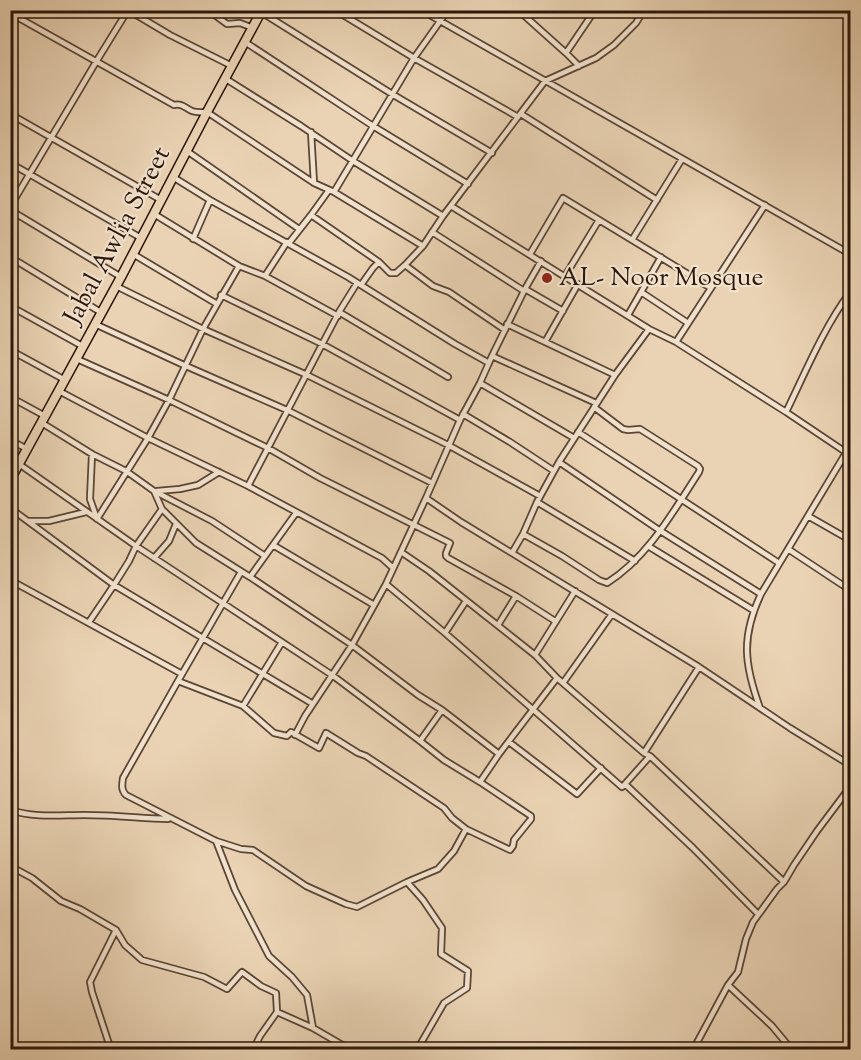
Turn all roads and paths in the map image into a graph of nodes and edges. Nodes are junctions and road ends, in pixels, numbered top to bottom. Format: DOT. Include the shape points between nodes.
graph roads {
  1 [pos="21,10"];
  2 [pos="208,10"];
  3 [pos="335,10"];
  4 [pos="421,10"];
  5 [pos="448,10"];
  6 [pos="518,10"];
  7 [pos="530,10"];
  8 [pos="596,10"];
  9 [pos="644,10"];
  10 [pos="261,11"];
  11 [pos="10,13"];
  12 [pos="17,17"];
  13 [pos="525,17"];
  14 [pos="440,22"];
  15 [pos="10,28"];
  16 [pos="253,28"];
  17 [pos="245,42"];
  18 [pos="566,53"];
  19 [pos="414,58"];
  20 [pos="96,62"];
  21 [pos="232,66"];
  22 [pos="579,66"];
  23 [pos="226,79"];
  24 [pos="545,81"];
  25 [pos="392,94"];
  26 [pos="207,112"];
  27 [pos="10,114"];
  28 [pos="519,115"];
  29 [pos="373,126"];
  30 [pos="311,132"];
  31 [pos="52,137"];
  32 [pos="187,151"];
  33 [pos="492,153"];
  34 [pos="682,159"];
  35 [pos="353,161"];
  36 [pos="10,163"];
  37 [pos="30,175"];
  38 [pos="173,177"];
  39 [pos="314,183"];
  40 [pos="468,184"];
  41 [pos="331,191"];
  42 [pos="161,200"];
  43 [pos="210,200"];
  44 [pos="657,200"];
  45 [pos="765,205"];
  46 [pos="451,206"];
  47 [pos="10,209"];
  48 [pos="154,214"];
  49 [pos="311,215"];
  50 [pos="443,216"];
  51 [pos="599,220"];
  52 [pos="299,229"];
  53 [pos="432,232"];
  54 [pos="141,238"];
  55 [pos="193,239"];
  56 [pos="632,240"];
  57 [pos="288,243"];
  58 [pos="423,246"];
  59 [pos="133,254"];
  60 [pos="530,254"];
  61 [pos="850,254"];
  62 [pos="10,257"];
  63 [pos="661,257"];
  64 [pos="541,261"];
  65 [pos="379,262"];
  66 [pos="405,265"];
  67 [pos="239,266"];
  68 [pos="265,276"];
  69 [pos="565,276"];
  70 [pos="121,277"];
  71 [pos="359,284"];
  72 [pos="578,284"];
  73 [pos="116,286"];
  74 [pos="711,288"];
  75 [pos="525,290"];
  76 [pos="642,292"];
  77 [pos="850,292"];
  78 [pos="221,295"];
  79 [pos="217,304"];
  80 [pos="10,306"];
  81 [pos="563,310"];
  82 [pos="102,313"];
  83 [pos="338,314"];
  84 [pos="628,315"];
  85 [pos="688,322"];
  86 [pos="95,324"];
  87 [pos="506,327"];
  88 [pos="203,329"];
  89 [pos="650,329"];
  90 [pos="545,342"];
  91 [pos="676,342"];
  92 [pos="322,344"];
  93 [pos="84,347"];
  94 [pos="10,350"];
  95 [pos="492,356"];
  96 [pos="77,359"];
  97 [pos="489,363"];
  98 [pos="186,366"];
  99 [pos="307,375"];
  100 [pos="615,375"];
  101 [pos="448,377"];
  102 [pos="65,380"];
  103 [pos="480,383"];
  104 [pos="59,391"];
  105 [pos="10,397"];
  106 [pos="169,400"];
  107 [pos="595,405"];
  108 [pos="289,411"];
  109 [pos="786,412"];
  110 [pos="462,417"];
  111 [pos="44,420"];
  112 [pos="578,432"];
  113 [pos="148,438"];
  114 [pos="574,438"];
  115 [pos="10,440"];
  116 [pos="448,445"];
  117 [pos="850,446"];
  118 [pos="268,448"];
  119 [pos="27,449"];
  120 [pos="847,453"];
  121 [pos="93,454"];
  122 [pos="559,462"];
  123 [pos="19,464"];
  124 [pos="126,471"];
  125 [pos="554,471"];
  126 [pos="219,472"];
  127 [pos="10,480"];
  128 [pos="432,483"];
  129 [pos="248,486"];
  130 [pos="154,491"];
  131 [pos="540,496"];
  132 [pos="426,498"];
  133 [pos="681,499"];
  134 [pos="537,502"];
  135 [pos="10,508"];
  136 [pos="162,509"];
  137 [pos="86,512"];
  138 [pos="296,513"];
  139 [pos="808,516"];
  140 [pos="97,519"];
  141 [pos="28,521"];
  142 [pos="176,524"];
  143 [pos="414,525"];
  144 [pos="659,530"];
  145 [pos="523,534"];
  146 [pos="850,540"];
  147 [pos="273,545"];
  148 [pos="136,546"];
  149 [pos="648,546"];
  150 [pos="788,549"];
  151 [pos="401,552"];
  152 [pos="512,553"];
  153 [pos="265,556"];
  154 [pos="154,558"];
  155 [pos="635,561"];
  156 [pos="779,563"];
  157 [pos="393,568"];
  158 [pos="242,572"];
  159 [pos="250,577"];
  160 [pos="10,580"];
  161 [pos="386,584"];
  162 [pos="114,585"];
  163 [pos="850,590"];
  164 [pos="574,591"];
  165 [pos="761,594"];
  166 [pos="516,596"];
  167 [pos="466,601"];
  168 [pos="223,604"];
  169 [pos="374,605"];
  170 [pos="753,610"];
  171 [pos="612,614"];
  172 [pos="555,621"];
  173 [pos="89,622"];
  174 [pos="498,625"];
  175 [pos="445,633"];
  176 [pos="203,638"];
  177 [pos="282,642"];
  178 [pos="352,645"];
  179 [pos="535,655"];
  180 [pos="699,667"];
  181 [pos="262,673"];
  182 [pos="182,674"];
  183 [pos="332,675"];
  184 [pos="557,678"];
  185 [pos="178,681"];
  186 [pos="563,683"];
  187 [pos="313,704"];
  188 [pos="243,706"];
  189 [pos="760,708"];
  190 [pos="442,710"];
  191 [pos="533,710"];
  192 [pos="295,735"];
  193 [pos="420,741"];
  194 [pos="509,742"];
  195 [pos="644,753"];
  196 [pos="500,754"];
  197 [pos="650,756"];
  198 [pos="850,765"];
  199 [pos="601,768"];
  200 [pos="480,782"];
  201 [pos="625,784"];
  202 [pos="850,787"];
  203 [pos="10,810"];
  204 [pos="171,819"];
  205 [pos="466,829"];
  206 [pos="216,841"];
  207 [pos="10,866"];
  208 [pos="407,882"];
  209 [pos="784,882"];
  210 [pos="758,914"];
  211 [pos="116,930"];
  212 [pos="728,985"];
  213 [pos="277,1012"];
  214 [pos="313,1028"];
  215 [pos="111,1050"];
  216 [pos="253,1050"];
  217 [pos="351,1050"];
  218 [pos="417,1050"];
  219 [pos="693,1050"];
  220 [pos="792,1050"];
  1 -- 12 [label="street"];
  2 -- 16 [label="street" via="227,24"];
  3 -- 19 [label="street"];
  4 -- 14 [label="street"];
  5 -- 14 [label="street"];
  6 -- 13 [label="street"];
  7 -- 13 [label="street"];
  8 -- 18 [label="street"];
  9 -- 22 [label="street" via="614,45"];
  10 -- 16 [label="highway, Jabal Awlia Street"];
  10 -- 25 [label="street"];
  11 -- 12 [label="street"];
  12 -- 15 [label="street"];
  12 -- 20 [label="street"];
  13 -- 18 [label="street"];
  14 -- 19 [label="street"];
  14 -- 24 [label="street"];
  16 -- 17 [label="highway, Jabal Awlia Street"];
  17 -- 21 [label="highway, Jabal Awlia Street"];
  17 -- 29 [label="street"];
  18 -- 22 [label="street"];
  19 -- 25 [label="street"];
  19 -- 28 [label="street"];
  20 -- 21 [label="street" via="128,10"];
  20 -- 26 [label="street" via="174,105"];
  20 -- 31 [label="street"];
  21 -- 23 [label="highway, Jabal Awlia Street"];
  22 -- 24 [label="street"];
  23 -- 26 [label="highway, Jabal Awlia Street"];
  23 -- 30 [label="street"];
  24 -- 28 [label="street"];
  24 -- 34 [label="street"];
  25 -- 29 [label="street"];
  25 -- 33 [label="street"];
  26 -- 32 [label="highway, Jabal Awlia Street"];
  26 -- 39 [label="street"];
  27 -- 31 [label="street"];
  28 -- 33 [label="street"];
  28 -- 44 [label="street"];
  29 -- 35 [label="street"];
  29 -- 40 [label="street"];
  30 -- 35 [label="street"];
  30 -- 39 [label="street"];
  31 -- 37 [label="street"];
  31 -- 42 [label="street"];
  32 -- 38 [label="highway, Jabal Awlia Street"];
  32 -- 52 [label="street"];
  33 -- 40 [label="street"];
  34 -- 44 [label="street"];
  34 -- 45 [label="street"];
  35 -- 41 [label="street"];
  35 -- 50 [label="street"];
  36 -- 37 [label="street"];
  37 -- 47 [label="street"];
  37 -- 54 [label="street"];
  38 -- 42 [label="highway, Jabal Awlia Street"];
  38 -- 43 [label="street"];
  39 -- 41 [label="street"];
  40 -- 46 [label="street"];
  41 -- 49 [label="street"];
  41 -- 58 [label="street"];
  42 -- 48 [label="highway, Jabal Awlia Street"];
  43 -- 55 [label="street"];
  43 -- 57 [label="street"];
  44 -- 56 [label="street"];
  45 -- 61 [label="street"];
  45 -- 74 [label="street"];
  46 -- 50 [label="street"];
  46 -- 60 [label="street"];
  47 -- 70 [label="street"];
  48 -- 54 [label="highway, Jabal Awlia Street"];
  48 -- 55 [label="street"];
  49 -- 52 [label="street"];
  49 -- 65 [label="street"];
  50 -- 53 [label="street"];
  51 -- 56 [label="street"];
  51 -- 60 [label="street" via="563,198"];
  51 -- 69 [label="street"];
  52 -- 57 [label="street"];
  53 -- 58 [label="street"];
  53 -- 75 [label="street"];
  54 -- 59 [label="highway, Jabal Awlia Street"];
  55 -- 67 [label="street"];
  56 -- 63 [label="street"];
  57 -- 68 [label="street"];
  57 -- 71 [label="street"];
  58 -- 66 [label="street"];
  59 -- 70 [label="highway, Jabal Awlia Street"];
  59 -- 79 [label="street"];
  60 -- 64 [label="street"];
  62 -- 82 [label="street"];
  63 -- 74 [label="street"];
  63 -- 76 [label="street"];
  64 -- 69 [label="street"];
  64 -- 75 [label="street"];
  65 -- 66 [label="street" via="390,273"];
  65 -- 71 [label="street"];
  66 -- 87 [label="street" via="433,286"];
  67 -- 68 [label="street"];
  67 -- 78 [label="street"];
  68 -- 83 [label="street"];
  69 -- 72 [label="street"];
  70 -- 73 [label="highway, Jabal Awlia Street"];
  71 -- 83 [label="street"];
  71 -- 97 [label="street"];
  72 -- 81 [label="street"];
  72 -- 84 [label="street"];
  73 -- 82 [label="highway, Jabal Awlia Street"];
  73 -- 88 [label="street"];
  74 -- 85 [label="street"];
  75 -- 81 [label="street"];
  75 -- 87 [label="street"];
  76 -- 84 [label="street"];
  76 -- 85 [label="street"];
  77 -- 109 [label="street" via="820,340"];
  78 -- 79 [label="street"];
  78 -- 92 [label="street"];
  79 -- 88 [label="street"];
  80 -- 93 [label="street"];
  81 -- 90 [label="street"];
  82 -- 86 [label="highway, Jabal Awlia Street"];
  83 -- 92 [label="street"];
  83 -- 101 [label="street"];
  84 -- 89 [label="street"];
  85 -- 91 [label="street"];
  86 -- 93 [label="highway, Jabal Awlia Street"];
  86 -- 98 [label="street"];
  87 -- 90 [label="street"];
  87 -- 95 [label="street"];
  88 -- 98 [label="street"];
  88 -- 99 [label="street"];
  89 -- 91 [label="street"];
  89 -- 100 [label="street"];
  90 -- 100 [label="street"];
  91 -- 109 [label="street"];
  92 -- 99 [label="street"];
  92 -- 110 [label="street"];
  93 -- 96 [label="highway, Jabal Awlia Street"];
  94 -- 102 [label="street"];
  95 -- 97 [label="street"];
  95 -- 107 [label="street"];
  96 -- 102 [label="highway, Jabal Awlia Street"];
  96 -- 106 [label="street"];
  97 -- 103 [label="street"];
  98 -- 106 [label="street"];
  98 -- 108 [label="street"];
  99 -- 108 [label="street"];
  99 -- 116 [label="street"];
  100 -- 107 [label="street"];
  102 -- 104 [label="highway, Jabal Awlia Street"];
  103 -- 110 [label="street"];
  103 -- 114 [label="street"];
  104 -- 111 [label="highway, Jabal Awlia Street"];
  104 -- 113 [label="street"];
  105 -- 111 [label="street"];
  106 -- 113 [label="street"];
  106 -- 118 [label="street"];
  107 -- 112 [label="street"];
  107 -- 133 [label="street" via="623,429 640,429 698,466 699,472"];
  108 -- 118 [label="street"];
  108 -- 128 [label="street"];
  109 -- 120 [label="street"];
  110 -- 116 [label="street"];
  110 -- 125 [label="street"];
  111 -- 119 [label="highway, Jabal Awlia Street"];
  111 -- 121 [label="street"];
  112 -- 114 [label="street"];
  112 -- 133 [label="street"];
  113 -- 124 [label="street"];
  113 -- 126 [label="street"];
  114 -- 122 [label="street"];
  115 -- 119 [label="street"];
  116 -- 128 [label="street"];
  116 -- 131 [label="street"];
  117 -- 120 [label="street"];
  118 -- 129 [label="street"];
  118 -- 143 [label="street"];
  119 -- 123 [label="highway, Jabal Awlia Street"];
  120 -- 139 [label="street"];
  121 -- 124 [label="street"];
  121 -- 140 [label="street" via="90,499"];
  122 -- 125 [label="street"];
  122 -- 144 [label="street"];
  123 -- 127 [label="highway, Jabal Awlia Street"];
  123 -- 137 [label="street"];
  124 -- 130 [label="street"];
  124 -- 140 [label="street"];
  125 -- 131 [label="street"];
  126 -- 129 [label="street"];
  126 -- 130 [label="street" via="198,485"];
  128 -- 132 [label="street"];
  129 -- 138 [label="street"];
  130 -- 136 [label="street"];
  130 -- 153 [label="street" via="212,521"];
  131 -- 134 [label="street"];
  132 -- 143 [label="street"];
  132 -- 152 [label="street"];
  133 -- 144 [label="street"];
  133 -- 156 [label="street"];
  134 -- 145 [label="street"];
  134 -- 155 [label="street"];
  135 -- 141 [label="street"];
  136 -- 142 [label="street"];
  136 -- 148 [label="street"];
  137 -- 140 [label="street"];
  137 -- 141 [label="street" via="49,521"];
  138 -- 147 [label="street"];
  138 -- 157 [label="street" via="382,558"];
  139 -- 146 [label="street"];
  139 -- 150 [label="street"];
  140 -- 148 [label="street"];
  141 -- 162 [label="street"];
  142 -- 154 [label="street" via="169,541"];
  142 -- 158 [label="street" via="196,543"];
  143 -- 151 [label="street"];
  143 -- 166 [label="street" via="450,543 448,558"];
  144 -- 149 [label="street"];
  144 -- 165 [label="street"];
  145 -- 152 [label="street"];
  145 -- 155 [label="street" via="607,583"];
  147 -- 153 [label="street"];
  147 -- 169 [label="street"];
  148 -- 154 [label="street"];
  148 -- 162 [label="street"];
  149 -- 155 [label="street"];
  149 -- 170 [label="street"];
  150 -- 156 [label="street"];
  150 -- 163 [label="street"];
  151 -- 157 [label="street"];
  151 -- 167 [label="street"];
  152 -- 164 [label="street"];
  153 -- 159 [label="street"];
  154 -- 168 [label="street"];
  156 -- 165 [label="street"];
  157 -- 161 [label="street"];
  158 -- 159 [label="street"];
  158 -- 168 [label="street"];
  159 -- 178 [label="street"];
  160 -- 173 [label="street"];
  161 -- 169 [label="street"];
  161 -- 175 [label="street"];
  162 -- 173 [label="street"];
  162 -- 176 [label="street"];
  164 -- 171 [label="street"];
  164 -- 172 [label="street"];
  165 -- 170 [label="street"];
  166 -- 172 [label="street"];
  166 -- 174 [label="street"];
  167 -- 174 [label="street"];
  167 -- 175 [label="street"];
  168 -- 176 [label="street"];
  168 -- 177 [label="street"];
  169 -- 178 [label="street"];
  170 -- 189 [label="street" via="747,664"];
  171 -- 180 [label="street"];
  171 -- 186 [label="street"];
  172 -- 179 [label="street"];
  173 -- 182 [label="street"];
  174 -- 179 [label="street"];
  175 -- 191 [label="street"];
  176 -- 181 [label="street"];
  176 -- 182 [label="street"];
  177 -- 181 [label="street"];
  177 -- 183 [label="street"];
  178 -- 183 [label="street"];
  178 -- 190 [label="street"];
  179 -- 184 [label="street"];
  180 -- 189 [label="street"];
  180 -- 195 [label="street"];
  181 -- 187 [label="street"];
  181 -- 188 [label="street"];
  182 -- 185 [label="street"];
  183 -- 187 [label="street"];
  183 -- 193 [label="street"];
  184 -- 186 [label="street"];
  184 -- 191 [label="street"];
  185 -- 188 [label="street"];
  185 -- 204 [label="street" via="122,784 126,795"];
  186 -- 195 [label="street"];
  187 -- 192 [label="street"];
  188 -- 192 [label="street" via="274,733"];
  189 -- 198 [label="street"];
  190 -- 193 [label="street"];
  190 -- 196 [label="street"];
  191 -- 194 [label="street"];
  191 -- 199 [label="street"];
  192 -- 205 [label="street" via="319,748 326,733 444,808"];
  193 -- 200 [label="street"];
  194 -- 196 [label="street"];
  194 -- 199 [label="street" via="577,794"];
  195 -- 197 [label="street"];
  196 -- 200 [label="street"];
  197 -- 201 [label="street"];
  197 -- 209 [label="street"];
  199 -- 201 [label="street" via="622,787"];
  200 -- 205 [label="street" via="531,819 510,850"];
  201 -- 210 [label="street"];
  202 -- 209 [label="street"];
  203 -- 204 [label="street" via="50,816"];
  204 -- 206 [label="street"];
  205 -- 208 [label="street" via="438,869"];
  206 -- 208 [label="street" via="253,850 306,886 357,907"];
  206 -- 214 [label="street" via="235,890 269,956 307,995"];
  207 -- 211 [label="street" via="61,901"];
  208 -- 218 [label="street" via="441,928 441,954 468,970 467,988 444,1003"];
  209 -- 210 [label="street"];
  210 -- 212 [label="street" via="746,939 738,972"];
  211 -- 213 [label="street" via="125,945 142,960 204,976 227,989 242,972 276,993"];
  211 -- 215 [label="street" via="90,982"];
  212 -- 219 [label="street"];
  212 -- 220 [label="street"];
  213 -- 214 [label="street"];
  213 -- 216 [label="street"];
  214 -- 217 [label="street"];
}
